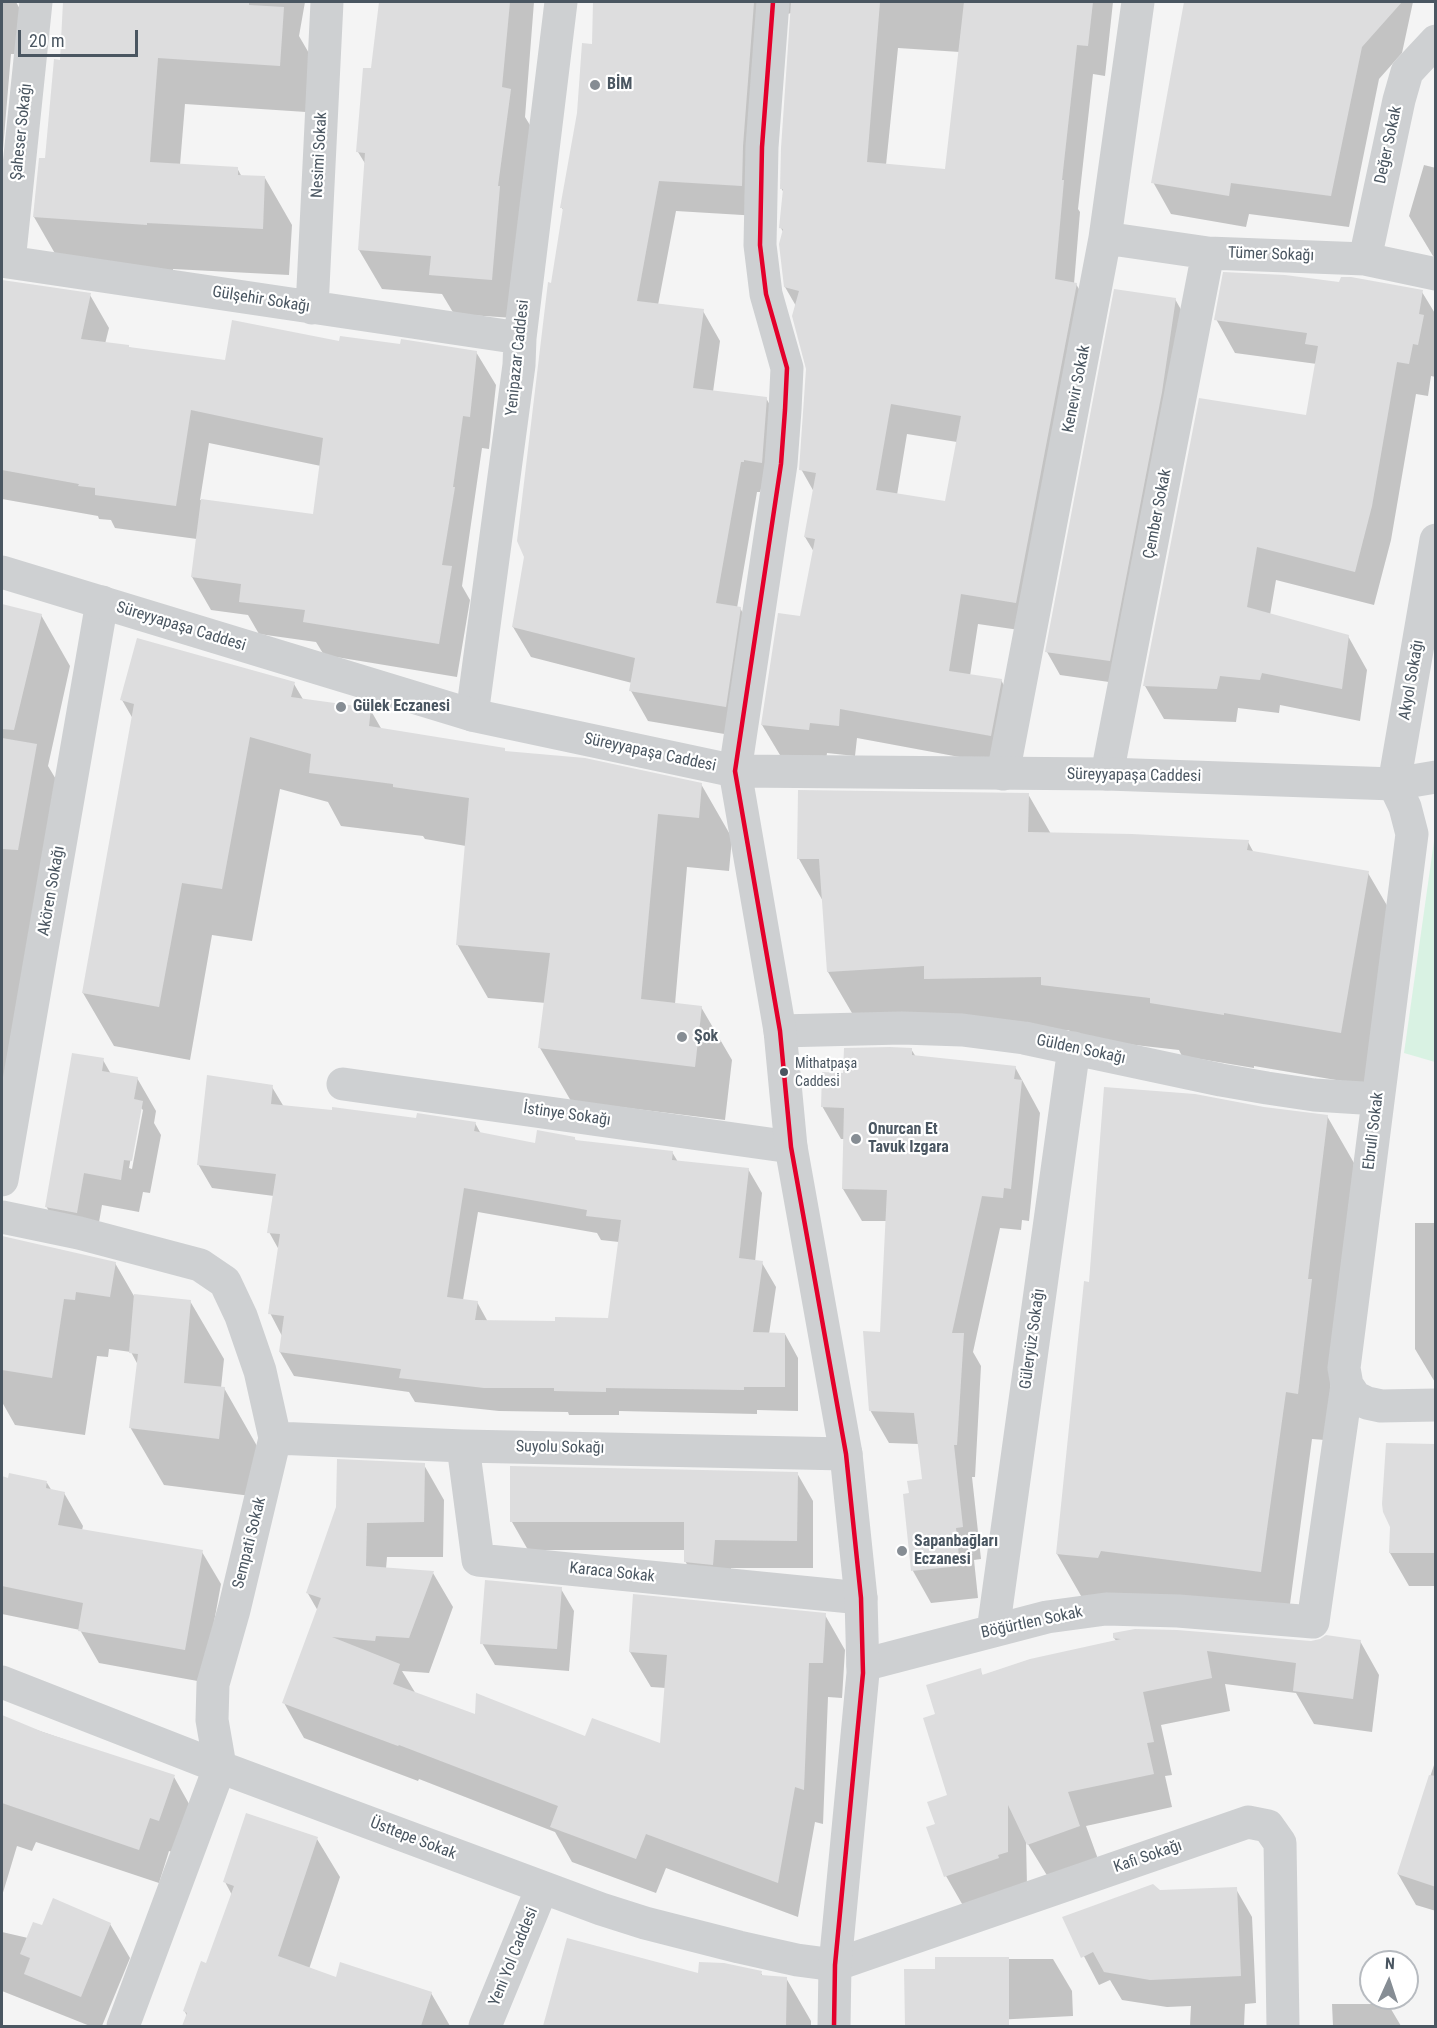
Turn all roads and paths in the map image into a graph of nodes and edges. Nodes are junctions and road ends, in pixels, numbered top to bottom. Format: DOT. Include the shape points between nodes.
graph roads {
  1 [pos="36,2"];
  2 [pos="327,2"];
  3 [pos="561,2"];
  4 [pos="773,2"];
  5 [pos="1138,2"];
  6 [pos="1436,41"];
  7 [pos="1105,238"];
  8 [pos="1208,253"];
  9 [pos="1365,259"];
  10 [pos="5,261"];
  11 [pos="1436,274"];
  12 [pos="312,308"];
  13 [pos="520,338"];
  14 [pos="1436,540"];
  15 [pos="2,572"];
  16 [pos="102,602"];
  17 [pos="472,715"];
  18 [pos="735,771"];
  19 [pos="1003,774"];
  20 [pos="1107,774"];
  21 [pos="1436,777"];
  22 [pos="1394,784"];
  23 [pos="1436,801"];
  24 [pos="780,1032"];
  25 [pos="1074,1048"];
  26 [pos="343,1084"];
  27 [pos="1378,1099"];
  28 [pos="791,1147"];
  29 [pos="2,1180"];
  30 [pos="2,1217"];
  31 [pos="1347,1385"];
  32 [pos="1436,1405"];
  33 [pos="275,1438"];
  34 [pos="463,1446"];
  35 [pos="846,1454"];
  36 [pos="861,1598"];
  37 [pos="1313,1622"];
  38 [pos="993,1631"];
  39 [pos="863,1665"];
  40 [pos="2,1682"];
  41 [pos="220,1766"];
  42 [pos="542,1888"];
  43 [pos="835,1965"];
  44 [pos="123,2026"];
  45 [pos="485,2026"];
  46 [pos="834,2026"];
  47 [pos="1283,2026"];
  1 -- 10 [label="street, Şaheser Sokağı"];
  2 -- 12 [label="street, Nesimi Sokak"];
  3 -- 13 [label="street, Yenipazar Caddesi"];
  4 -- 18 [label="street" via="762,147 760,245 766,294 787,368 785,410 781,464"];
  5 -- 7 [label="street, Kenevir Sokak"];
  6 -- 9 [label="street, Değer Sokak" via="1407,72"];
  7 -- 8 [label="street, Tümer Sokağı"];
  7 -- 19 [label="street, Kenevir Sokak"];
  8 -- 9 [label="street, Tümer Sokağı"];
  8 -- 20 [label="street, Çember Sokak"];
  9 -- 11 [label="street, Tümer Sokağı"];
  10 -- 12 [label="street, Gülşehir Sokağı"];
  12 -- 13 [label="street, Gülşehir Sokağı"];
  13 -- 17 [label="street, Yenipazar Caddesi"];
  14 -- 22 [label="street, Akyol Sokağı"];
  15 -- 16 [label="street, Süreyyapaşa Caddesi"];
  16 -- 17 [label="street, Süreyyapaşa Caddesi"];
  16 -- 29 [label="street, Akören Sokağı"];
  17 -- 18 [label="street, Süreyyapaşa Caddesi"];
  18 -- 19 [label="street, Süreyyapaşa Caddesi"];
  18 -- 24 [label="street"];
  19 -- 20 [label="street, Süreyyapaşa Caddesi"];
  20 -- 22 [label="street, Süreyyapaşa Caddesi"];
  21 -- 22 [label="street, Süreyyapaşa Caddesi"];
  22 -- 23 [label="street, Süreyyapaşa Caddesi"];
  22 -- 27 [label="street, Ebruli Sokak" via="1412,834"];
  24 -- 25 [label="street, Gülden Sokağı" via="962,1030"];
  24 -- 28 [label="street"];
  25 -- 27 [label="street, Gülden Sokağı" via="1221,1080 1314,1095"];
  25 -- 38 [label="street, Güleryüz Sokağı"];
  26 -- 28 [label="street, İstinye Sokağı"];
  27 -- 31 [label="street, Ebruli Sokak" via="1344,1368"];
  28 -- 35 [label="street"];
  30 -- 33 [label="street, Sempati Sokak" via="200,1264 225,1282 260,1371"];
  31 -- 32 [label="street" via="1354,1397 1367,1403"];
  31 -- 37 [label="street, Ebruli Sokak"];
  33 -- 34 [label="street, Suyolu Sokağı"];
  33 -- 41 [label="street, Sempati Sokak" via="213,1684 212,1720"];
  34 -- 35 [label="street, Suyolu Sokağı"];
  34 -- 36 [label="street, Karaca Sokak" via="478,1560"];
  35 -- 36 [label="street"];
  36 -- 39 [label="street"];
  37 -- 38 [label="street, Böğürtlen Sokak" via="1106,1609 1047,1617"];
  38 -- 39 [label="street, Böğürtlen Sokak"];
  39 -- 43 [label="street"];
  40 -- 41 [label="street, Üsttepe Sokak"];
  41 -- 42 [label="street, Üsttepe Sokak"];
  41 -- 44 [label="street"];
  42 -- 43 [label="street, Üsttepe Sokak" via="674,1931"];
  42 -- 45 [label="street, Yeni Yol Caddesi"];
  43 -- 46 [label="street"];
  43 -- 47 [label="street, Kafi Sokağı" via="1248,1822 1268,1826 1280,1844"];
}
